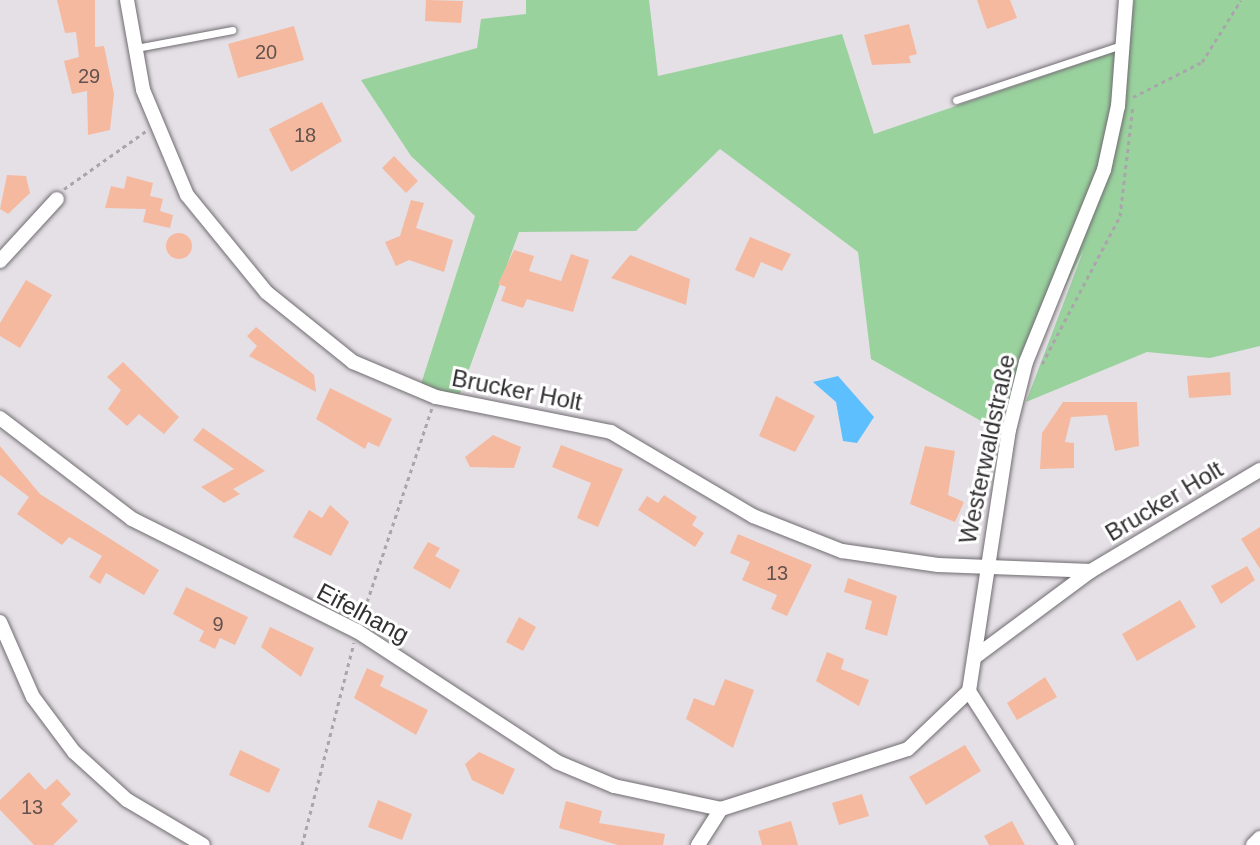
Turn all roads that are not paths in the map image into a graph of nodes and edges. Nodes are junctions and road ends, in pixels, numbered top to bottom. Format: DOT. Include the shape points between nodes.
graph roads {
  1 [pos="127,0"];
  2 [pos="1126,0"];
  3 [pos="232,30"];
  4 [pos="1124,44"];
  5 [pos="133,48"];
  6 [pos="956,100"];
  7 [pos="57,199"];
  8 [pos="0,261"];
  9 [pos="0,418"];
  10 [pos="1260,470"];
  11 [pos="985,562"];
  12 [pos="1091,571"];
  13 [pos="0,622"];
  14 [pos="975,657"];
  15 [pos="969,691"];
  16 [pos="721,809"];
  17 [pos="1260,838"];
  18 [pos="203,845"];
  19 [pos="698,845"];
  20 [pos="1067,845"];
  21 [pos="1253,845"];
  1 -- 5 [label="street, Brucker Holt"];
  2 -- 4 [label="street, Westerwaldstraße"];
  3 -- 5 [label="lane"];
  4 -- 6 [label="lane"];
  4 -- 11 [label="street, Westerwaldstraße" via="1104,170 1018,391"];
  5 -- 11 [label="street, Brucker Holt" via="155,126 187,195 238,262 297,321 353,362 436,397 611,432 753,516 819,544 938,565"];
  7 -- 8 [label="street"];
  9 -- 16 [label="street, Eifelhang" via="132,519 357,631 557,762 614,786"];
  10 -- 12 [label="street, Brucker Holt"];
  11 -- 12 [label="street, Brucker Holt"];
  11 -- 14 [label="street, Westerwaldstraße"];
  12 -- 14 [label="street, Brucker Holt"];
  13 -- 18 [label="street" via="33,697 74,752 127,800"];
  14 -- 15 [label="street, Westerwaldstraße"];
  15 -- 16 [label="street" via="908,749"];
  15 -- 20 [label="street"];
  16 -- 19 [label="street"];
  17 -- 21 [label="street"];
}
